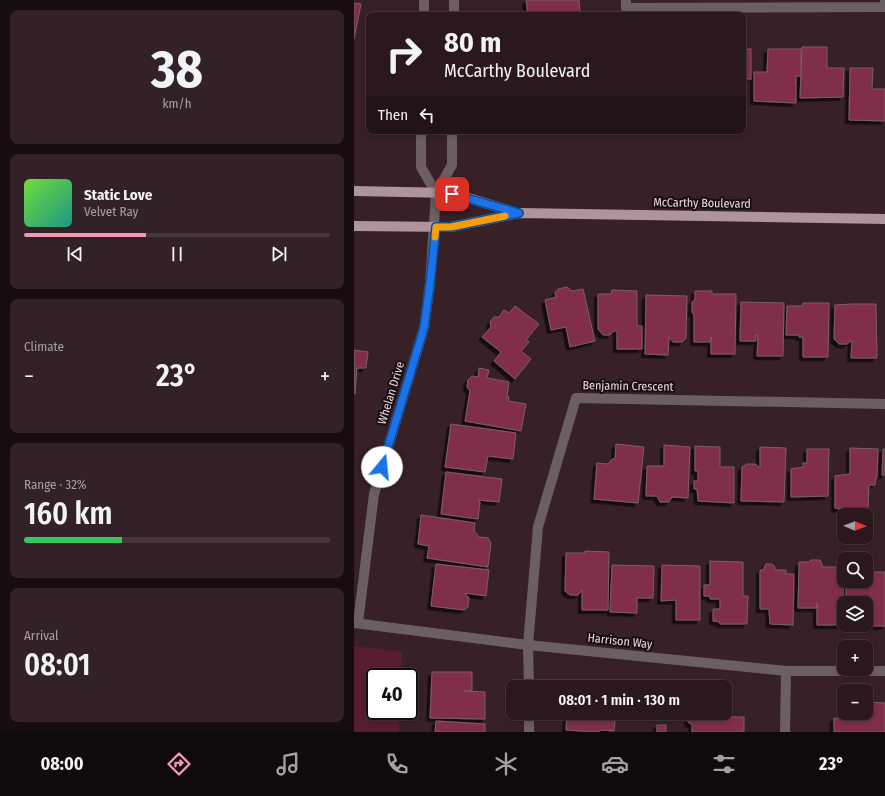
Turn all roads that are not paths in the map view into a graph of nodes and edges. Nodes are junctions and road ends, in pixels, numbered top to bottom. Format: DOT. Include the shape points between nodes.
graph roads {
  1 [pos="424,0"];
  2 [pos="454,0"];
  3 [pos="626,0"];
  4 [pos="885,0"];
  5 [pos="424,12"];
  6 [pos="454,12"];
  7 [pos="422,134"];
  8 [pos="452,134"];
  9 [pos="354,191"];
  10 [pos="436,193"];
  11 [pos="519,213"];
  12 [pos="885,219"];
  13 [pos="354,226"];
  14 [pos="436,227"];
  15 [pos="885,404"];
  16 [pos="356,623"];
  17 [pos="528,645"];
  18 [pos="786,671"];
  19 [pos="885,672"];
  20 [pos="529,680"];
  21 [pos="529,720"];
  22 [pos="529,732"];
  23 [pos="785,732"];
  1 -- 5 [label="street"];
  2 -- 6 [label="street"];
  3 -- 4 [label="street" via="626,8 885,7"];
  7 -- 10 [label="street, Whelan Drive" via="421,167"];
  8 -- 10 [label="street, Whelan Drive" via="452,165"];
  9 -- 10 [label="main road, McCarthy Boulevard"];
  10 -- 11 [label="main road, McCarthy Boulevard" via="452,194"];
  10 -- 14 [label="street, Whelan Drive"];
  11 -- 12 [label="main road, McCarthy Boulevard"];
  11 -- 14 [label="main road, McCarthy Boulevard" via="451,227"];
  13 -- 14 [label="main road, McCarthy Boulevard"];
  14 -- 16 [label="street, Whelan Drive" via="424,328 374,494"];
  15 -- 17 [label="street, Benjamin Crescent" via="576,398 538,527"];
  16 -- 17 [label="street, Harrison Way"];
  17 -- 18 [label="street, Harrison Way"];
  17 -- 20 [label="street"];
  18 -- 19 [label="street, Harrison Way"];
  18 -- 23 [label="street"];
  21 -- 22 [label="street"];
}
